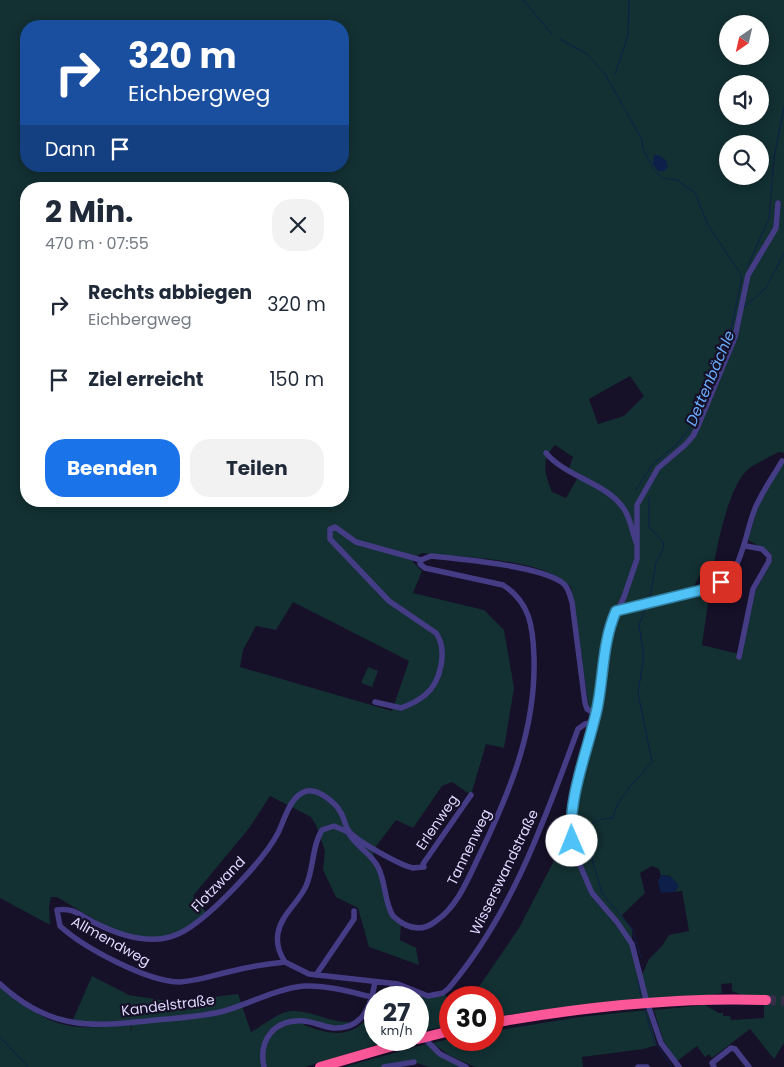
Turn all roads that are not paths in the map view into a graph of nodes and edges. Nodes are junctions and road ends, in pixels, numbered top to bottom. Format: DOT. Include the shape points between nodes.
graph roads {
  1 [pos="778,203"];
  2 [pos="546,453"];
  3 [pos="782,461"];
  4 [pos="746,546"];
  5 [pos="638,547"];
  6 [pos="421,560"];
  7 [pos="616,611"];
  8 [pos="739,657"];
  9 [pos="376,702"];
  10 [pos="596,714"];
  11 [pos="594,722"];
  12 [pos="471,795"];
  13 [pos="348,832"];
  14 [pos="57,910"];
  15 [pos="354,911"];
  16 [pos="285,962"];
  17 [pos="316,975"];
  18 [pos="375,982"];
  19 [pos="0,984"];
  20 [pos="375,986"];
  21 [pos="364,996"];
  22 [pos="766,1000"];
  23 [pos="364,1016"];
  24 [pos="504,1021"];
  25 [pos="429,1043"];
  26 [pos="375,1051"];
  27 [pos="414,1062"];
  28 [pos="713,1065"];
  29 [pos="264,1067"];
  30 [pos="320,1067"];
  31 [pos="384,1067"];
  32 [pos="466,1067"];
  33 [pos="638,1067"];
  34 [pos="647,1067"];
  35 [pos="678,1067"];
  36 [pos="749,1067"];
  1 -- 5 [label="street" via="776,228 748,275 735,336 698,426 685,445 658,468 636,505"];
  2 -- 5 [label="street" via="568,471 601,488 624,508"];
  3 -- 4 [label="street" via="756,505 744,537"];
  4 -- 7 [label="street" via="734,570 714,587"];
  4 -- 8 [label="street" via="762,549 769,556 769,561 753,589"];
  5 -- 7 [label="street" via="632,576"];
  6 -- 9 [label="street" via="363,544 335,527 330,529 330,539 389,600 441,640 442,658 436,678 426,694 401,708"];
  6 -- 10 [label="street" via="431,556 520,568 568,588 585,702 587,708"];
  6 -- 13 [label="street, Tannenweg" via="420,564 425,568 503,585 526,608 533,633 534,661 533,703 527,735 505,800 467,883 442,916 428,926 410,928 393,916 380,870 370,854"];
  7 -- 10 [label="street" via="604,650"];
  10 -- 11 [label="street"];
  11 -- 18 [label="street, Wisserswandstraße" via="578,729 544,820 502,910 480,950 453,984 443,993 428,996 398,984"];
  11 -- 35 [label="street" via="573,800 573,846 593,895 632,944 661,1043"];
  12 -- 13 [label="street, Erlenweg" via="424,867 414,868 398,862"];
  13 -- 14 [label="street, Flotzwand" via="340,810 319,793 308,791 298,796 268,848 219,904 196,924 170,937 138,937 104,927 69,909"];
  13 -- 16 [label="street" via="334,826 319,835 305,888 278,930 277,943"];
  14 -- 16 [label="street, Allmendweg" via="58,922 64,930 152,978 180,982 201,980 249,967"];
  15 -- 17 [label="street" via="354,919"];
  16 -- 17 [label="street" via="302,972"];
  17 -- 18 [label="street"];
  18 -- 20 [label="street"];
  19 -- 21 [label="street, Kandelstraße" via="48,1016 71,1024 88,1025 206,1015 302,986"];
  22 -- 24 [label="highway" via="666,1002 558,1012"];
  23 -- 29 [label="street" via="351,1026 335,1028 305,1021 275,1029 262,1048"];
  25 -- 32 [label="street" via="440,1054"];
  26 -- 30 [label="highway"];
  27 -- 31 [label="street"];
  28 -- 36 [label="street" via="728,1048 733,1048"];
  33 -- 34 [label="street"];
}
